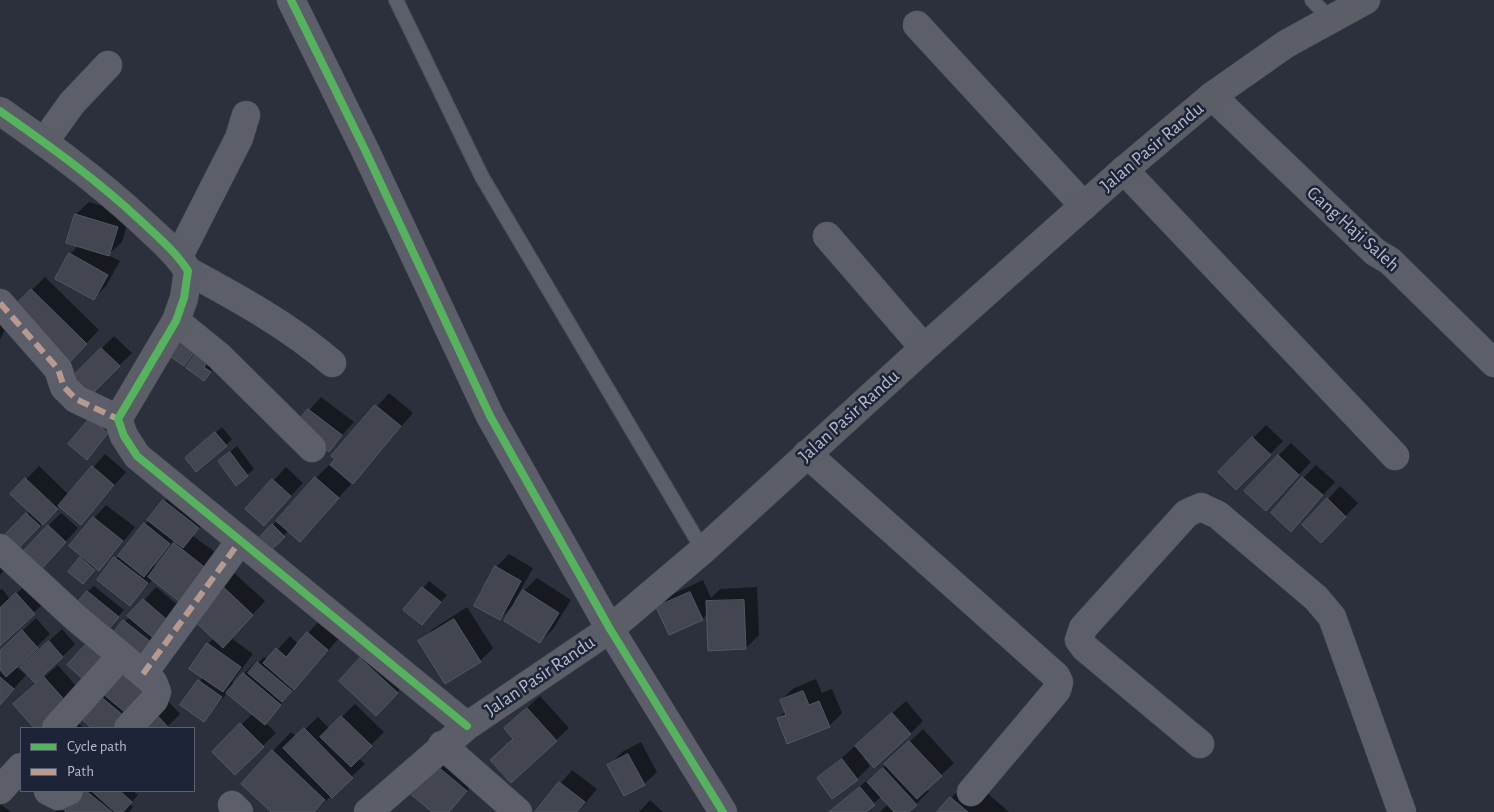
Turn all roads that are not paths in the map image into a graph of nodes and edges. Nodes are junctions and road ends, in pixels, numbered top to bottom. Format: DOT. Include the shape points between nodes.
graph roads {
  1 [pos="291,0"];
  2 [pos="396,0"];
  3 [pos="1366,0"];
  4 [pos="1321,10"];
  5 [pos="917,25"];
  6 [pos="108,65"];
  7 [pos="1212,96"];
  8 [pos="0,111"];
  9 [pos="246,115"];
  10 [pos="44,142"];
  11 [pos="1124,170"];
  12 [pos="1084,206"];
  13 [pos="827,236"];
  14 [pos="184,264"];
  15 [pos="0,303"];
  16 [pos="176,321"];
  17 [pos="924,348"];
  18 [pos="332,363"];
  19 [pos="1494,363"];
  20 [pos="118,419"];
  21 [pos="312,448"];
  22 [pos="808,454"];
  23 [pos="1395,456"];
  24 [pos="240,541"];
  25 [pos="0,548"];
  26 [pos="704,550"];
  27 [pos="610,629"];
  28 [pos="121,656"];
  29 [pos="143,674"];
  30 [pos="467,726"];
  31 [pos="57,727"];
  32 [pos="129,727"];
  33 [pos="1200,744"];
  34 [pos="442,745"];
  35 [pos="50,792"];
  36 [pos="67,792"];
  37 [pos="971,792"];
  38 [pos="1397,809"];
  39 [pos="368,812"];
  40 [pos="518,812"];
  41 [pos="723,812"];
  1 -- 27 [label="street" via="490,416"];
  2 -- 26 [label="lane" via="482,177"];
  3 -- 4 [label="main road, Jalan Pasir Randu"];
  4 -- 7 [label="main road, Jalan Pasir Randu" via="1286,44"];
  5 -- 12 [label="street"];
  6 -- 10 [label="street" via="72,103"];
  7 -- 11 [label="main road, Jalan Pasir Randu"];
  7 -- 19 [label="street, Gang Haji Saleh" via="1375,252 1390,261"];
  8 -- 10 [label="main road"];
  9 -- 14 [label="street"];
  10 -- 14 [label="main road" via="117,198"];
  11 -- 12 [label="main road, Jalan Pasir Randu"];
  11 -- 23 [label="street"];
  12 -- 17 [label="main road, Jalan Pasir Randu"];
  13 -- 17 [label="street"];
  14 -- 16 [label="main road" via="184,298"];
  14 -- 18 [label="street" via="309,343"];
  15 -- 20 [label="street" via="58,369 64,387 76,399"];
  16 -- 20 [label="main road"];
  16 -- 21 [label="street" via="219,356"];
  17 -- 22 [label="main road, Jalan Pasir Randu"];
  20 -- 24 [label="main road" via="137,456"];
  22 -- 26 [label="main road, Jalan Pasir Randu"];
  22 -- 37 [label="street" via="1056,676 1057,690"];
  24 -- 29 [label="street"];
  24 -- 30 [label="main road"];
  25 -- 28 [label="street"];
  26 -- 27 [label="main road, Jalan Pasir Randu"];
  27 -- 30 [label="main road, Jalan Pasir Randu"];
  27 -- 41 [label="street"];
  28 -- 29 [label="street"];
  28 -- 31 [label="street"];
  29 -- 32 [label="street" via="153,682 157,692 154,700"];
  30 -- 34 [label="main road, Jalan Pasir Randu"];
  33 -- 38 [label="street" via="1079,640 1083,628 1187,513 1200,507 1218,514 1316,598 1332,617"];
  34 -- 39 [label="main road, Jalan Pasir Randu"];
  34 -- 40 [label="street"];
  35 -- 36 [label="street" via="58,796"];
}
